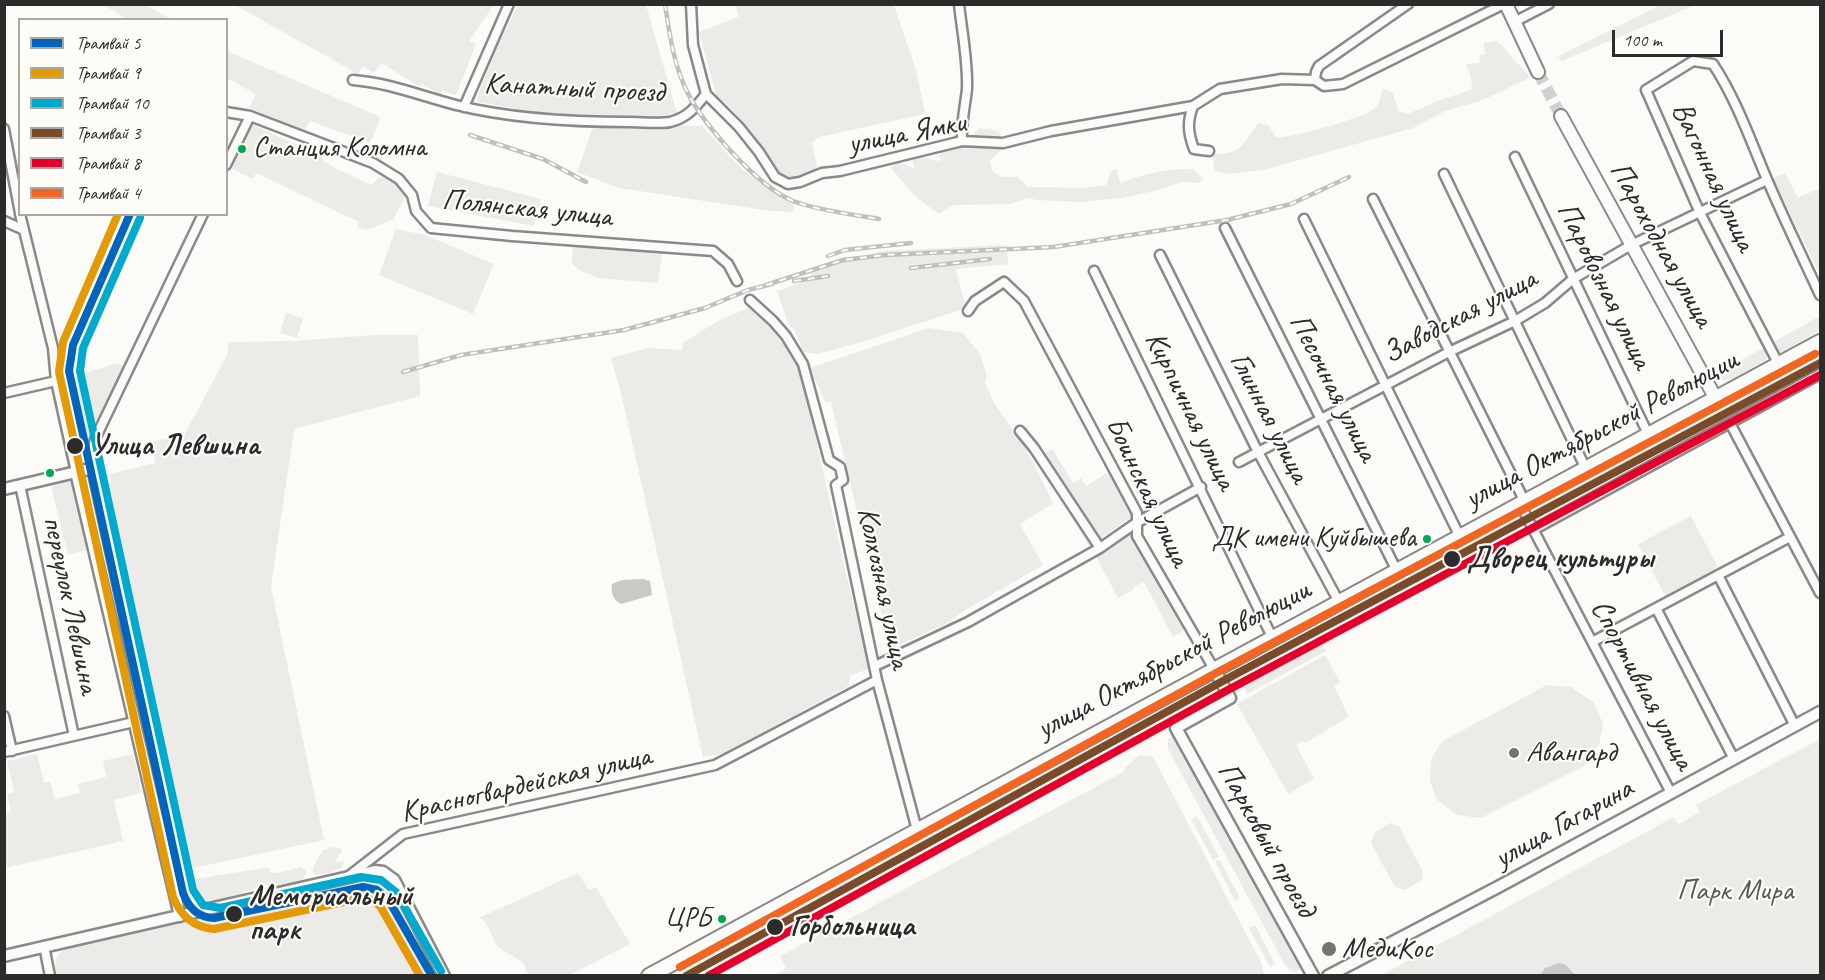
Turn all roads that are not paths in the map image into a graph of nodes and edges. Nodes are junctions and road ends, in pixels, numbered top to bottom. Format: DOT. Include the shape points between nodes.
graph roads {
  1 [pos="509,4"];
  2 [pos="691,4"];
  3 [pos="959,4"];
  4 [pos="1408,4"];
  5 [pos="1505,4"];
  6 [pos="1549,4"];
  7 [pos="1514,22"];
  8 [pos="1538,72"];
  9 [pos="353,80"];
  10 [pos="1316,80"];
  11 [pos="706,94"];
  12 [pos="1192,106"];
  13 [pos="464,107"];
  14 [pos="228,112"];
  15 [pos="250,116"];
  16 [pos="1561,116"];
  17 [pos="4,129"];
  18 [pos="962,141"];
  19 [pos="1209,151"];
  20 [pos="1515,157"];
  21 [pos="228,161"];
  22 [pos="1444,174"];
  23 [pos="1767,180"];
  24 [pos="1373,199"];
  25 [pos="18,203"];
  26 [pos="1700,213"];
  27 [pos="20,216"];
  28 [pos="202,216"];
  29 [pos="1304,219"];
  30 [pos="4,221"];
  31 [pos="1225,228"];
  32 [pos="22,229"];
  33 [pos="1631,245"];
  34 [pos="1160,255"];
  35 [pos="1094,271"];
  36 [pos="1573,279"];
  37 [pos="737,281"];
  38 [pos="1821,295"];
  39 [pos="750,300"];
  40 [pos="968,311"];
  41 [pos="1515,321"];
  42 [pos="1821,342"];
  43 [pos="1449,352"];
  44 [pos="1779,365"];
  45 [pos="1821,374"];
  46 [pos="56,381"];
  47 [pos="1384,385"];
  48 [pos="4,393"];
  49 [pos="1716,399"];
  50 [pos="1321,417"];
  51 [pos="1730,423"];
  52 [pos="1020,431"];
  53 [pos="1648,436"];
  54 [pos="1258,452"];
  55 [pos="1239,462"];
  56 [pos="93,468"];
  57 [pos="1586,469"];
  58 [pos="76,472"];
  59 [pos="20,485"];
  60 [pos="1201,488"];
  61 [pos="4,489"];
  62 [pos="1522,503"];
  63 [pos="1136,523"];
  64 [pos="1533,530"];
  65 [pos="1460,537"];
  66 [pos="1790,537"];
  67 [pos="1100,548"];
  68 [pos="1397,571"];
  69 [pos="1718,575"];
  70 [pos="1821,593"];
  71 [pos="1339,602"];
  72 [pos="1656,608"];
  73 [pos="1272,637"];
  74 [pos="1592,642"];
  75 [pos="875,666"];
  76 [pos="1214,669"];
  77 [pos="877,680"];
  78 [pos="1821,712"];
  79 [pos="4,716"];
  80 [pos="134,722"];
  81 [pos="1795,726"];
  82 [pos="74,736"];
  83 [pos="8,751"];
  84 [pos="1734,759"];
  85 [pos="1671,793"];
  86 [pos="917,830"];
  87 [pos="349,876"];
  88 [pos="204,910"];
  89 [pos="180,916"];
  90 [pos="44,946"];
  91 [pos="4,956"];
  92 [pos="50,975"];
  93 [pos="444,975"];
  94 [pos="649,975"];
  95 [pos="1313,975"];
  96 [pos="1328,975"];
  1 -- 13 [label="street, Канатный проезд"];
  2 -- 11 [label="street" via="693,45"];
  3 -- 18 [label="street" via="967,88"];
  4 -- 10 [label="street" via="1320,66"];
  5 -- 7 [label="main road"];
  5 -- 10 [label="street, улица Ямки" via="1342,84 1324,86"];
  6 -- 7 [label="street"];
  7 -- 8 [label="main road"];
  9 -- 13 [label="street, Канатный проезд" via="379,82"];
  10 -- 12 [label="street, улица Ямки" via="1282,79 1220,89"];
  11 -- 13 [label="street, Канатный проезд" via="685,116 669,122 507,116"];
  11 -- 18 [label="street, улица Ямки" via="739,127 775,177 788,184"];
  12 -- 18 [label="street, улица Ямки" via="1003,143"];
  12 -- 19 [label="street" via="1190,140 1194,148"];
  14 -- 15 [label="street, Полянская улица"];
  15 -- 21 [label="street"];
  15 -- 37 [label="street, Полянская улица" via="388,171 412,195 416,211 431,228 713,251 728,264"];
  16 -- 33 [label="main road, Пароходная улица"];
  17 -- 25 [label="street"];
  20 -- 36 [label="street, Паровозная улица"];
  22 -- 41 [label="street"];
  23 -- 26 [label="street, Заводская улица"];
  23 -- 26 [label="street, Вагонная улица" via="1743,120 1713,64 1693,61 1646,90"];
  23 -- 38 [label="street"];
  24 -- 43 [label="street, Спортивная улица"];
  26 -- 33 [label="street, Заводская улица"];
  26 -- 44 [label="street, Вагонная улица"];
  27 -- 32 [label="street"];
  28 -- 56 [label="street" via="93,443"];
  29 -- 47 [label="street"];
  30 -- 32 [label="street"];
  31 -- 50 [label="street, Песочная улица"];
  32 -- 46 [label="street" via="54,348"];
  33 -- 36 [label="street, Заводская улица"];
  33 -- 49 [label="main road, Пароходная улица"];
  34 -- 54 [label="street, Глинная улица"];
  35 -- 60 [label="street, Кирпичная улица"];
  36 -- 41 [label="street, Заводская улица" via="1545,303"];
  36 -- 53 [label="street, Паровозная улица"];
  39 -- 75 [label="street, Колхозная улица" via="786,336 803,364 829,460 840,467 843,480 836,485"];
  40 -- 63 [label="street, Боинская улица" via="975,301 1004,282 1024,301 1137,513"];
  41 -- 43 [label="street, Заводская улица"];
  41 -- 57 [label="street"];
  42 -- 44 [label="main road, улица Октябрьской Революции"];
  43 -- 47 [label="street, Заводская улица"];
  43 -- 62 [label="street, Спортивная улица"];
  44 -- 49 [label="main road, улица Октябрьской Революции"];
  45 -- 51 [label="street"];
  46 -- 48 [label="street"];
  46 -- 58 [label="street"];
  47 -- 50 [label="street, Заводская улица"];
  47 -- 65 [label="street"];
  49 -- 53 [label="main road, улица Октябрьской Революции"];
  50 -- 54 [label="street, Заводская улица"];
  50 -- 68 [label="street, Песочная улица"];
  51 -- 64 [label="street"];
  51 -- 66 [label="street"];
  52 -- 67 [label="street"];
  53 -- 57 [label="main road, улица Октябрьской Революции"];
  54 -- 55 [label="street, Заводская улица"];
  54 -- 71 [label="street, Глинная улица"];
  56 -- 58 [label="street"];
  56 -- 88 [label="street" via="184,885 193,902"];
  57 -- 62 [label="main road, улица Октябрьской Революции"];
  58 -- 59 [label="street"];
  58 -- 80 [label="street"];
  59 -- 61 [label="street"];
  59 -- 82 [label="street, переулок Левшина"];
  60 -- 63 [label="street"];
  60 -- 73 [label="street, Кирпичная улица"];
  62 -- 64 [label="street, Спортивная улица"];
  62 -- 65 [label="main road, улица Октябрьской Революции"];
  63 -- 67 [label="street"];
  63 -- 76 [label="street, Боинская улица" via="1137,536"];
  64 -- 74 [label="street, Спортивная улица"];
  65 -- 68 [label="main road, улица Октябрьской Революции"];
  66 -- 69 [label="street"];
  66 -- 70 [label="street"];
  67 -- 75 [label="street" via="968,622"];
  68 -- 71 [label="main road, улица Октябрьской Революции"];
  69 -- 72 [label="street"];
  69 -- 81 [label="street"];
  71 -- 73 [label="main road, улица Октябрьской Революции"];
  72 -- 74 [label="street"];
  72 -- 84 [label="street"];
  73 -- 76 [label="main road, улица Октябрьской Революции"];
  74 -- 85 [label="street, Спортивная улица"];
  75 -- 77 [label="street, Колхозная улица"];
  76 -- 86 [label="main road, улица Октябрьской Революции"];
  76 -- 95 [label="street, Парковый проезд" via="1230,698 1176,728"];
  77 -- 86 [label="street, Колхозная улица"];
  77 -- 87 [label="street, Красногвардейская улица" via="715,765 403,834"];
  78 -- 81 [label="street, улица Гагарина"];
  79 -- 83 [label="street"];
  80 -- 82 [label="street"];
  80 -- 89 [label="street"];
  81 -- 84 [label="street, улица Гагарина"];
  82 -- 83 [label="street"];
  84 -- 85 [label="street, улица Гагарина"];
  85 -- 96 [label="street, улица Гагарина"];
  86 -- 94 [label="main road, улица Октябрьской Революции"];
  87 -- 88 [label="street, Красногвардейская улица"];
  87 -- 93 [label="street" via="375,871 394,880"];
  88 -- 89 [label="street, Красногвардейская улица"];
  89 -- 90 [label="street, Красногвардейская улица"];
  90 -- 91 [label="street, Красногвардейская улица"];
  90 -- 92 [label="street"];
}
